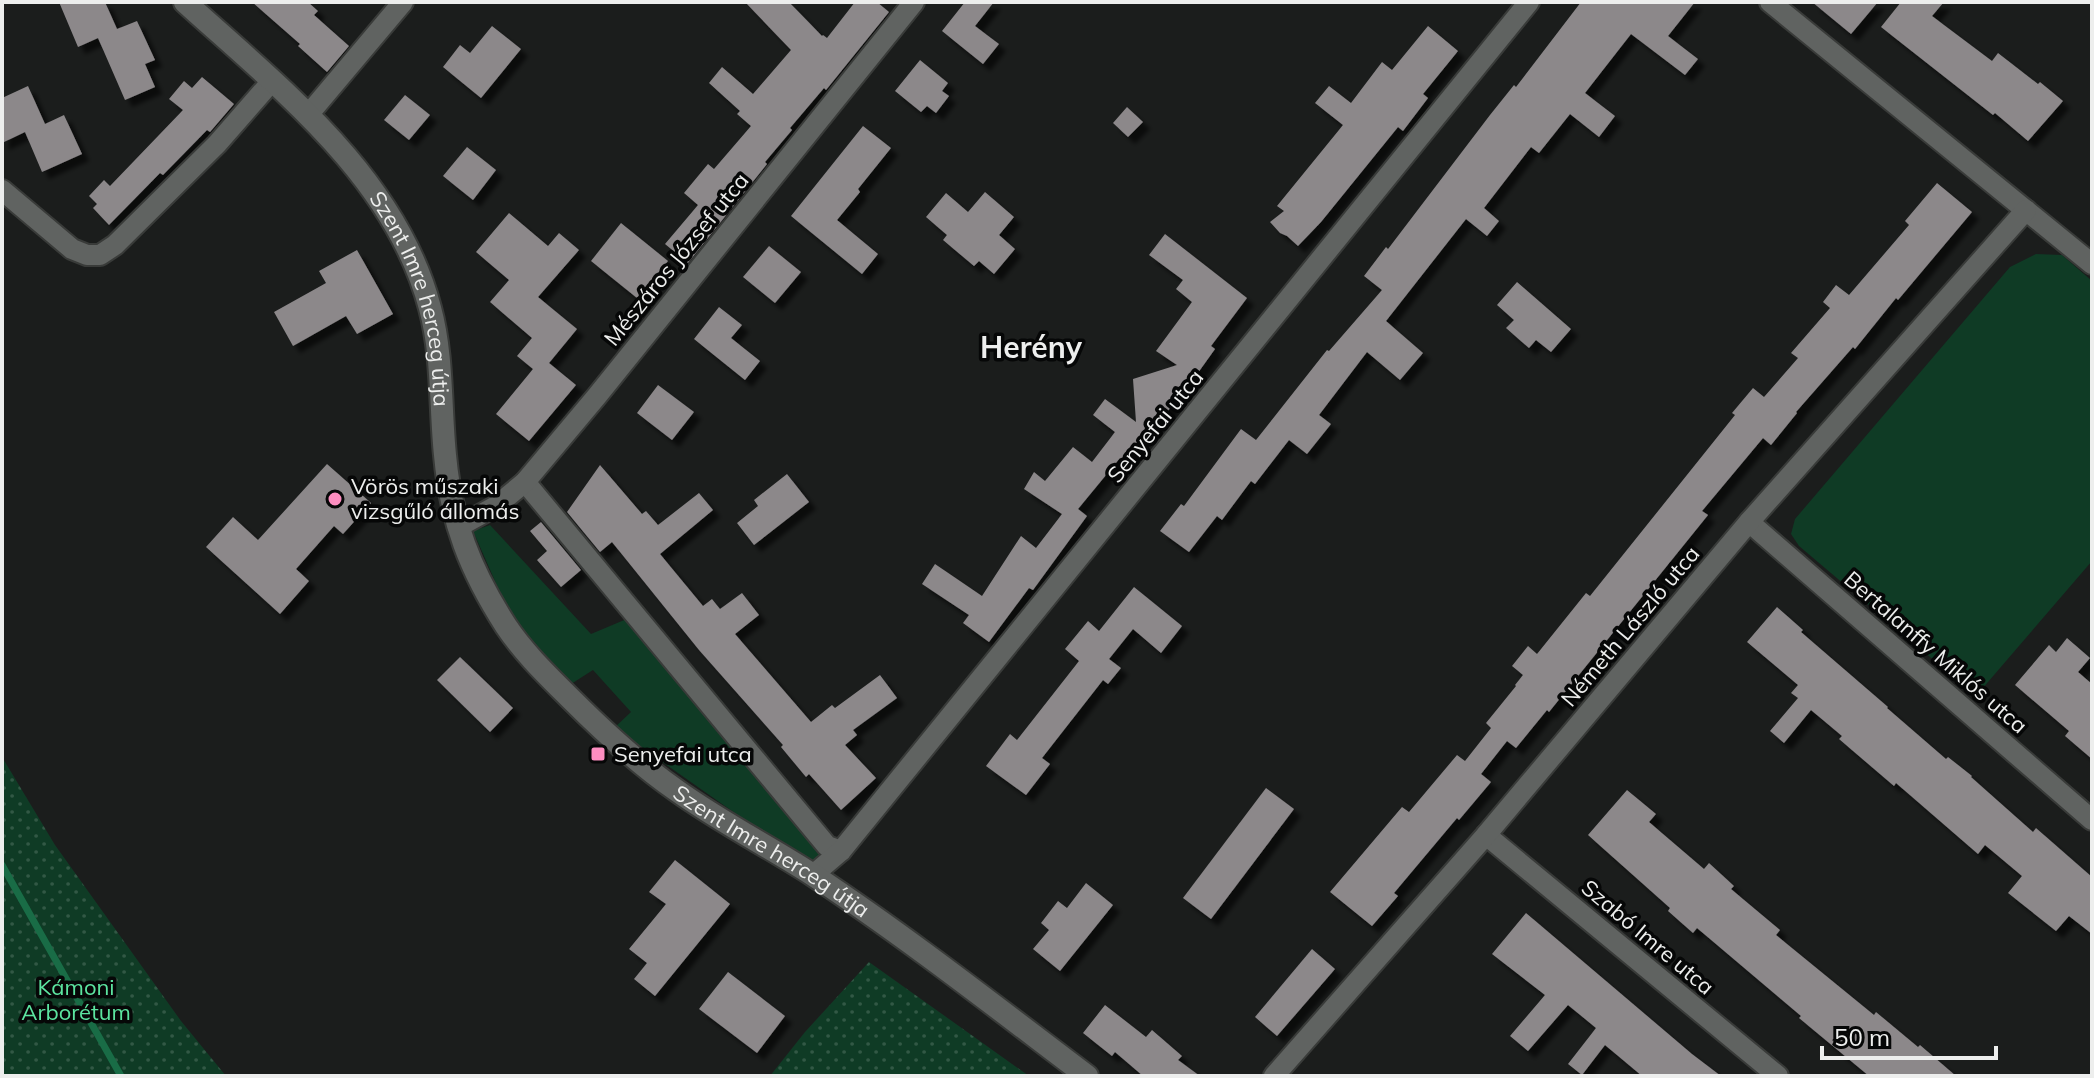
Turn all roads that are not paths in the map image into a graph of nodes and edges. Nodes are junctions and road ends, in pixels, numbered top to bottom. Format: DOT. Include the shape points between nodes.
graph roads {
  1 [pos="185,2"];
  2 [pos="403,2"];
  3 [pos="914,2"];
  4 [pos="1529,2"];
  5 [pos="1770,2"];
  6 [pos="272,81"];
  7 [pos="308,115"];
  8 [pos="2,190"];
  9 [pos="2026,210"];
  10 [pos="2092,264"];
  11 [pos="525,482"];
  12 [pos="1749,522"];
  13 [pos="458,527"];
  14 [pos="2092,820"];
  15 [pos="1486,835"];
  16 [pos="841,851"];
  17 [pos="813,875"];
  18 [pos="1087,1076"];
  19 [pos="1274,1076"];
  20 [pos="1778,1076"];
  1 -- 6 [label="main road, Szent Imre herceg útja"];
  2 -- 7 [label="street"];
  3 -- 11 [label="street, Mészáros József utca"];
  4 -- 16 [label="street, Senyefai utca"];
  5 -- 9 [label="street"];
  6 -- 7 [label="main road, Szent Imre herceg útja"];
  6 -- 8 [label="street" via="217,144 100,255 72,249"];
  7 -- 13 [label="main road, Szent Imre herceg útja" via="379,197 419,271 438,351 445,453"];
  9 -- 10 [label="street"];
  9 -- 12 [label="street, Németh László utca"];
  11 -- 13 [label="street, Mészáros József utca"];
  11 -- 16 [label="street, Szent Imre herceg útja" via="827,846"];
  12 -- 14 [label="street, Bertalanffy Miklós utca"];
  12 -- 15 [label="street, Németh László utca"];
  13 -- 17 [label="main road, Szent Imre herceg útja" via="476,575 508,629 602,730 677,791"];
  15 -- 19 [label="street, Németh László utca"];
  15 -- 20 [label="street, Szabó Imre utca"];
  16 -- 17 [label="street, Senyefai utca"];
  17 -- 18 [label="main road, Szent Imre herceg útja"];
}
